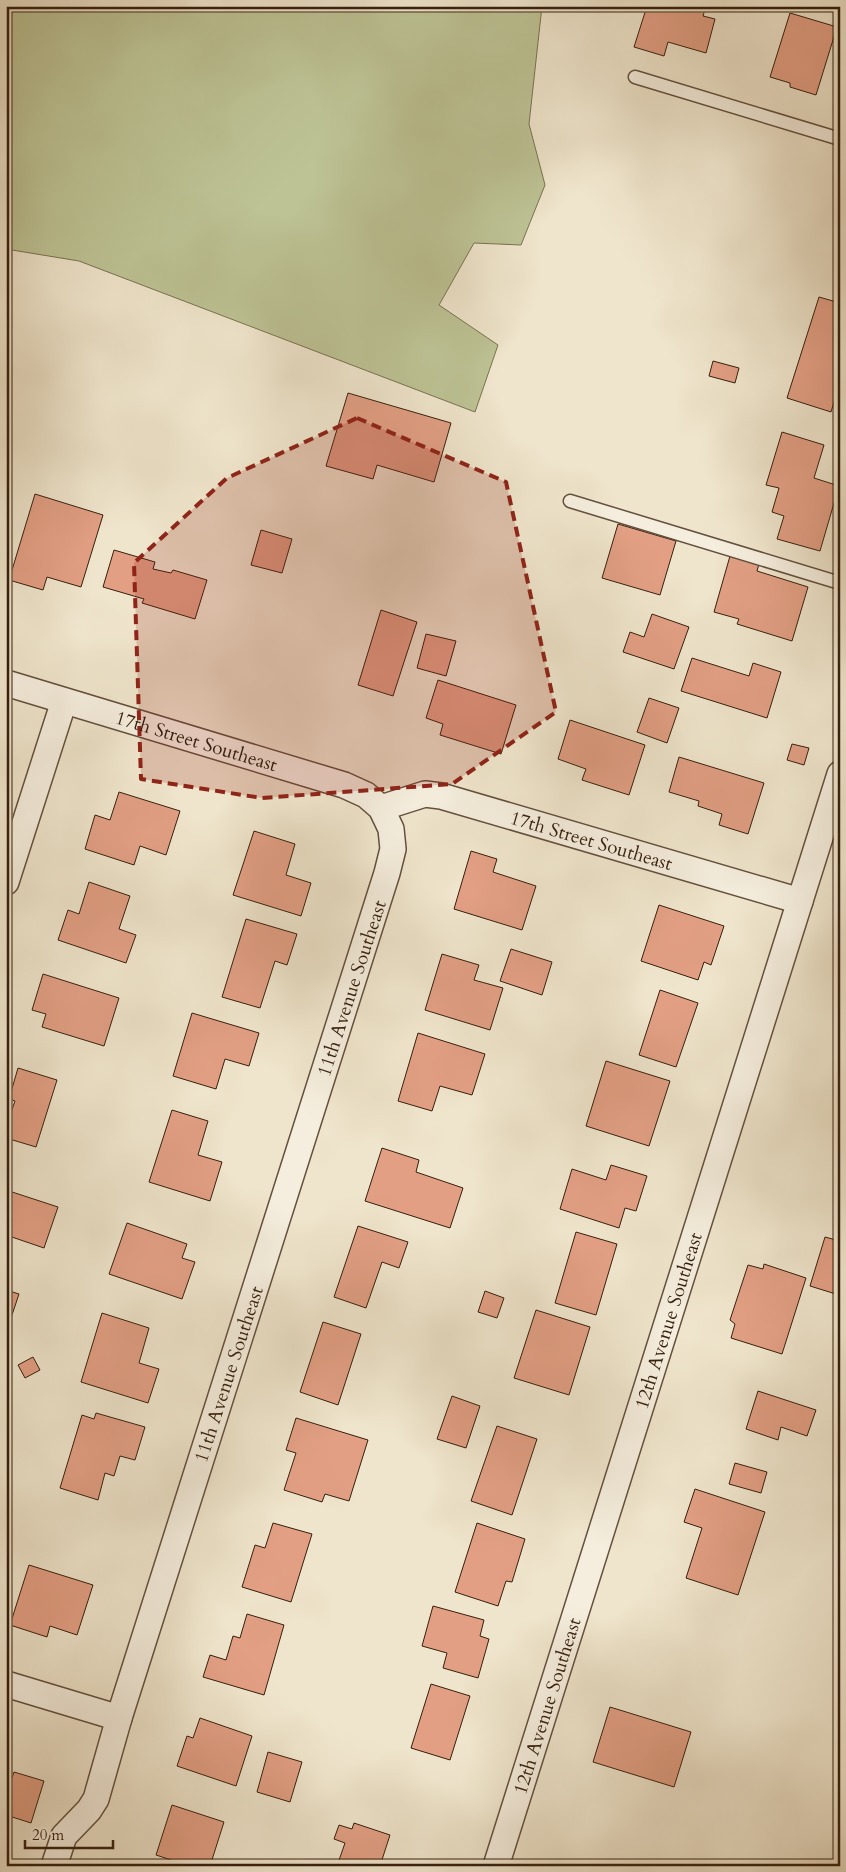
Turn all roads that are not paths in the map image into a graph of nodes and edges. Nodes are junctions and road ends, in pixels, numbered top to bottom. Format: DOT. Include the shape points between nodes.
graph roads {
  1 [pos="635,77"];
  2 [pos="840,139"];
  3 [pos="570,501"];
  4 [pos="840,583"];
  5 [pos="6,683"];
  6 [pos="64,701"];
  7 [pos="840,774"];
  8 [pos="381,808"];
  9 [pos="387,873"];
  10 [pos="6,882"];
  11 [pos="800,901"];
  12 [pos="6,1684"];
  13 [pos="119,1718"];
  14 [pos="54,1866"];
  15 [pos="496,1866"];
  1 -- 2 [label="lane"];
  3 -- 4 [label="lane"];
  5 -- 6 [label="street, 17th Street Southeast"];
  6 -- 8 [label="street, 17th Street Southeast" via="344,785 366,795"];
  6 -- 10 [label="street"];
  7 -- 11 [label="street, 12th Avenue Southeast"];
  8 -- 9 [label="street, 17th Street Southeast" via="391,829 393,849"];
  8 -- 11 [label="street, 17th Street Southeast" via="425,794 441,796"];
  9 -- 13 [label="street, 11th Avenue Southeast"];
  11 -- 15 [label="street, 12th Avenue Southeast"];
  12 -- 13 [label="street"];
  13 -- 14 [label="street, 11th Avenue Southeast" via="96,1799 64,1836"];
}
